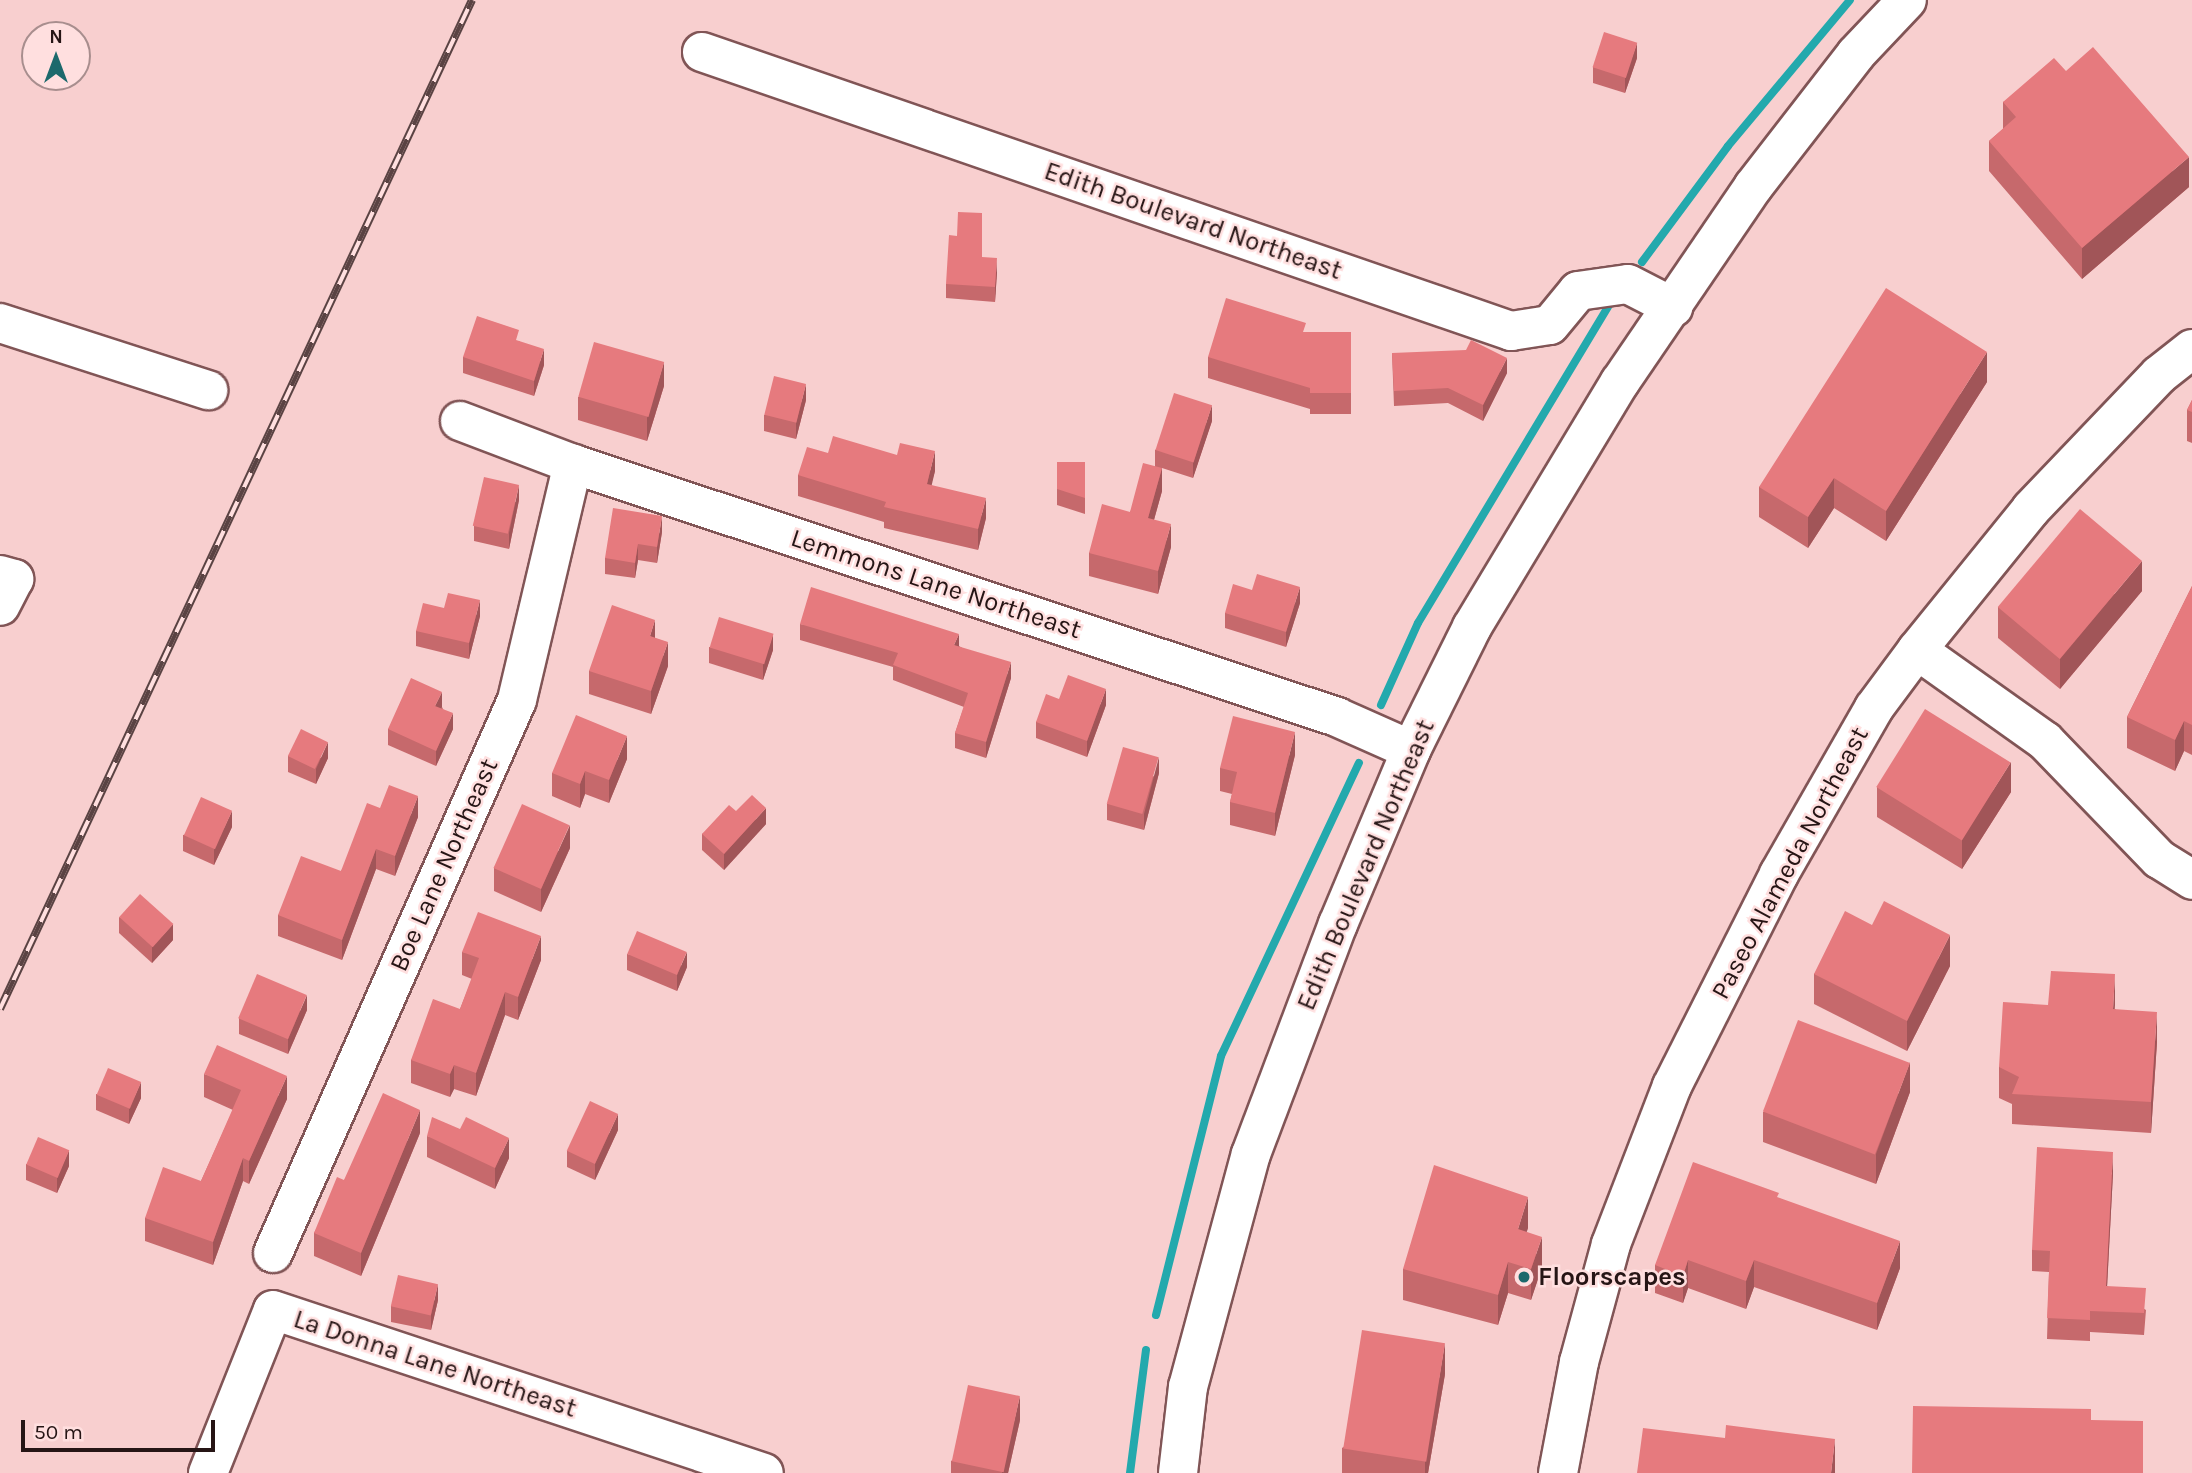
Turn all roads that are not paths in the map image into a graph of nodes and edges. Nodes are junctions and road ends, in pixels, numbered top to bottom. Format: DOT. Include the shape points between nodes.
graph roads {
  1 [pos="1907,0"];
  2 [pos="702,52"];
  3 [pos="1673,307"];
  4 [pos="0,323"];
  5 [pos="2192,349"];
  6 [pos="208,390"];
  7 [pos="460,421"];
  8 [pos="573,464"];
  9 [pos="0,575"];
  10 [pos="0,606"];
  11 [pos="1917,650"];
  12 [pos="1411,750"];
  13 [pos="2192,880"];
  14 [pos="272,1253"];
  15 [pos="208,1473"];
  16 [pos="764,1473"];
  17 [pos="1178,1473"];
  18 [pos="1558,1473"];
  1 -- 3 [label="street, Edith Boulevard Northeast" via="1856,54 1753,187"];
  2 -- 3 [label="street, Edith Boulevard Northeast" via="1511,331 1550,325 1578,291 1628,284"];
  3 -- 12 [label="street, Edith Boulevard Northeast" via="1547,498 1472,627"];
  4 -- 6 [label="street"];
  5 -- 11 [label="street, Paseo Alameda Northeast" via="2159,375 2031,509"];
  7 -- 8 [label="street, Lemmons Lane Northeast"];
  8 -- 12 [label="street, Lemmons Lane Northeast" via="1337,717"];
  8 -- 14 [label="street, Boe Lane Northeast" via="517,700"];
  9 -- 10 [label="street" via="14,579"];
  11 -- 13 [label="street" via="2045,741 2159,859"];
  11 -- 18 [label="street, Paseo Alameda Northeast" via="1874,708 1785,864 1672,1086 1594,1298"];
  12 -- 17 [label="street, Edith Boulevard Northeast" via="1338,924 1251,1154 1188,1387"];
  15 -- 16 [label="street, La Donna Lane Northeast" via="272,1310"];
}
